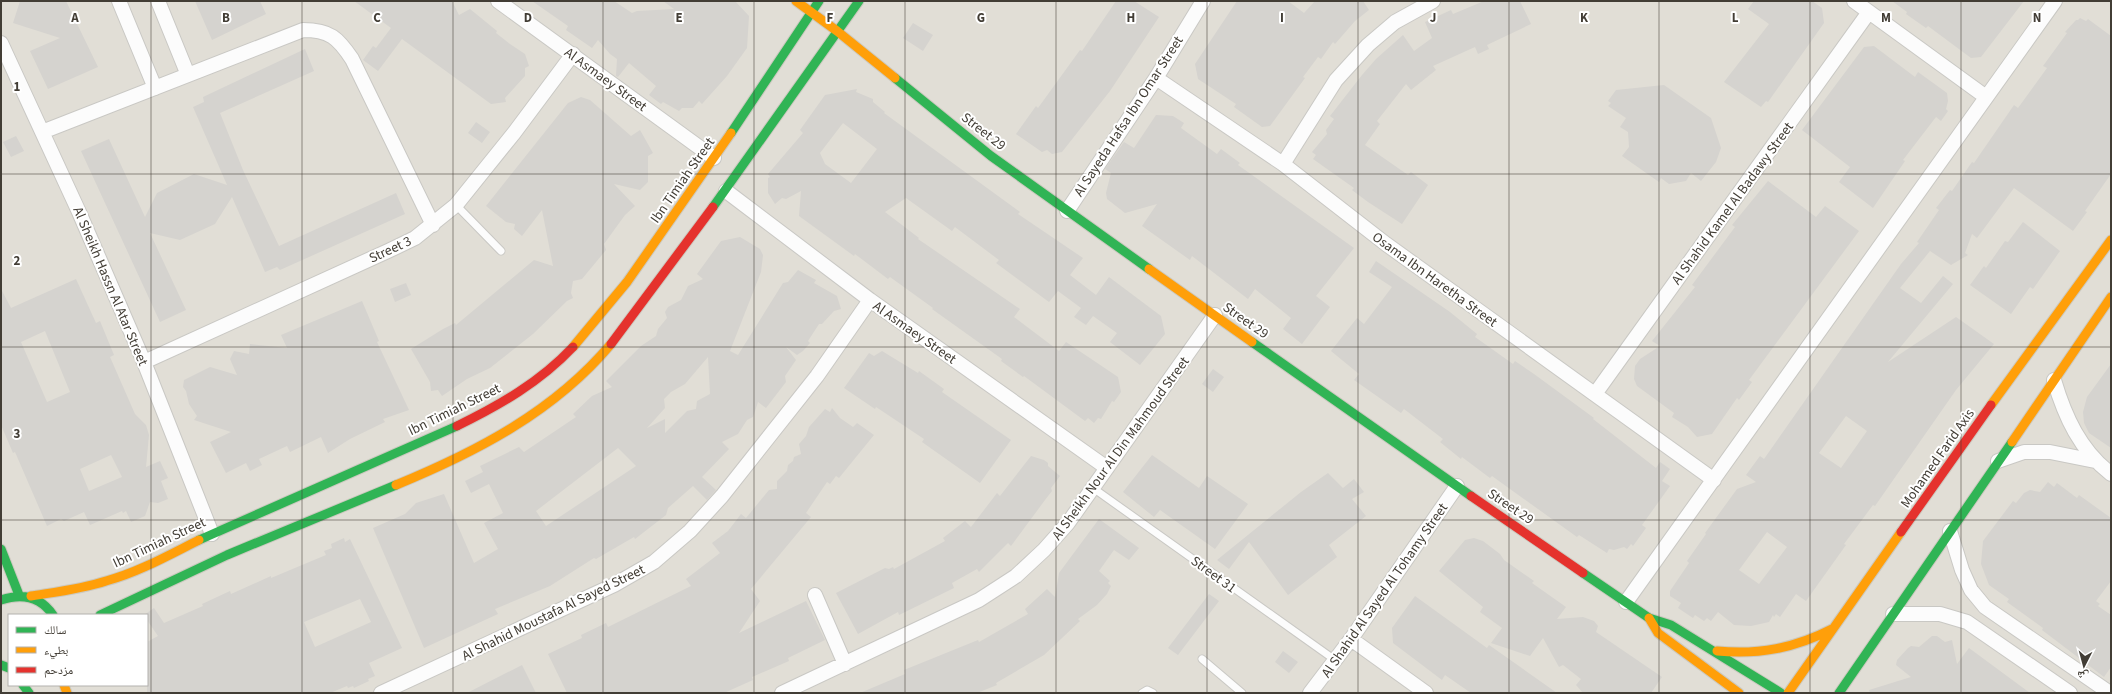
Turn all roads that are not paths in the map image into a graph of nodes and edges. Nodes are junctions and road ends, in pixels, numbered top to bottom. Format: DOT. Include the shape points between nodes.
graph roads {
  1 [pos="119,1"];
  2 [pos="158,1"];
  3 [pos="498,1"];
  4 [pos="796,1"];
  5 [pos="819,1"];
  6 [pos="859,1"];
  7 [pos="1203,1"];
  8 [pos="1433,1"];
  9 [pos="1854,1"];
  10 [pos="2055,1"];
  11 [pos="811,12"];
  12 [pos="1869,12"];
  13 [pos="837,31"];
  14 [pos="1,42"];
  15 [pos="573,54"];
  16 [pos="188,75"];
  17 [pos="1156,78"];
  18 [pos="155,88"];
  19 [pos="1986,97"];
  20 [pos="42,132"];
  21 [pos="714,158"];
  22 [pos="1283,164"];
  23 [pos="726,191"];
  24 [pos="456,205"];
  25 [pos="1067,211"];
  26 [pos="433,225"];
  27 [pos="2111,240"];
  28 [pos="501,251"];
  29 [pos="2111,297"];
  30 [pos="870,300"];
  31 [pos="1215,315"];
  32 [pos="144,362"];
  33 [pos="2054,380"];
  34 [pos="1595,394"];
  35 [pos="1998,461"];
  36 [pos="2095,461"];
  37 [pos="1107,468"];
  38 [pos="2111,474"];
  39 [pos="1714,480"];
  40 [pos="1457,486"];
  41 [pos="1093,488"];
  42 [pos="1950,531"];
  43 [pos="212,534"];
  44 [pos="1,549"];
  45 [pos="19,595"];
  46 [pos="815,595"];
  47 [pos="31,596"];
  48 [pos="1,600"];
  49 [pos="1626,602"];
  50 [pos="52,614"];
  51 [pos="102,614"];
  52 [pos="1893,614"];
  53 [pos="2001,616"];
  54 [pos="1649,618"];
  55 [pos="1835,626"];
  56 [pos="1988,636"];
  57 [pos="1351,639"];
  58 [pos="1712,651"];
  59 [pos="1202,659"];
  60 [pos="1335,660"];
  61 [pos="845,664"];
  62 [pos="1710,672"];
  63 [pos="1712,686"];
  64 [pos="381,693"];
  65 [pos="782,693"];
  66 [pos="1142,693"];
  67 [pos="1153,693"];
  68 [pos="1242,693"];
  69 [pos="1310,693"];
  70 [pos="1426,693"];
  71 [pos="1739,693"];
  72 [pos="1781,693"];
  73 [pos="1788,693"];
  74 [pos="1839,693"];
  75 [pos="2070,693"];
  76 [pos="2110,693"];
  1 -- 18 [label="street"];
  2 -- 16 [label="street"];
  3 -- 15 [label="street, Al Asmaey Street"];
  4 -- 11 [label="street, Street 29"];
  5 -- 11 [label="street, Ibn Timiah Street"];
  6 -- 13 [label="street"];
  7 -- 17 [label="street, Al Sayeda Hafsa Ibn Omar Street"];
  8 -- 22 [label="street" via="1395,22 1368,45 1336,80"];
  9 -- 12 [label="street"];
  10 -- 19 [label="street"];
  11 -- 13 [label="street, Street 29"];
  11 -- 21 [label="street, Ibn Timiah Street"];
  12 -- 19 [label="street"];
  12 -- 34 [label="street, Al Shahid Kamel Al Badawy Street"];
  13 -- 23 [label="street"];
  13 -- 25 [label="street, Street 29" via="991,156"];
  14 -- 20 [label="street, Al Sheikh Hassn Al Atar Street"];
  15 -- 21 [label="street, Al Asmaey Street"];
  15 -- 24 [label="street, Street 3"];
  16 -- 18 [label="street"];
  16 -- 26 [label="street" via="303,30 331,34 343,45 352,59"];
  17 -- 22 [label="street, Osama Ibn Haretha Street"];
  17 -- 25 [label="street, Al Sayeda Hafsa Ibn Omar Street"];
  18 -- 20 [label="street"];
  19 -- 39 [label="street"];
  20 -- 32 [label="street, Al Sheikh Hassn Al Atar Street"];
  21 -- 43 [label="street, Ibn Timiah Street" via="628,282 585,335 560,361 533,382 503,402 449,430"];
  22 -- 34 [label="street, Osama Ibn Haretha Street" via="1386,244"];
  23 -- 30 [label="street, Al Asmaey Street"];
  23 -- 51 [label="street" via="639,308 592,363 567,388 512,429 451,462 220,558"];
  24 -- 26 [label="street, Street 3"];
  24 -- 28 [label="lane"];
  25 -- 31 [label="street, Street 29"];
  26 -- 32 [label="street, Street 3" via="415,238 388,251"];
  27 -- 55 [label="street, Mohamed Farid Axis"];
  29 -- 33 [label="street"];
  30 -- 37 [label="street, Al Asmaey Street"];
  30 -- 64 [label="street, Al Shahid Moustafa Al Sayed Street" via="817,376 722,496 690,531 654,562 614,585"];
  31 -- 37 [label="street, Al Sheikh Nour Al Din Mahmoud Street"];
  31 -- 40 [label="street, Street 29"];
  32 -- 43 [label="street, Al Sheikh Hassn Al Atar Street"];
  33 -- 35 [label="street"];
  33 -- 36 [label="street" via="2062,407 2080,442"];
  34 -- 39 [label="street, Osama Ibn Haretha Street"];
  35 -- 36 [label="street" via="2024,452 2050,452"];
  35 -- 42 [label="street"];
  36 -- 38 [label="street"];
  37 -- 41 [label="street, Al Sheikh Nour Al Din Mahmoud Street"];
  39 -- 49 [label="street"];
  40 -- 49 [label="street, Street 29"];
  40 -- 57 [label="street, Al Shahid Al Sayed Al Tohamy Street"];
  41 -- 60 [label="lane, Street 31"];
  41 -- 61 [label="street, Al Sheikh Nour Al Din Mahmoud Street" via="1068,523 1016,576 979,600"];
  42 -- 52 [label="street"];
  42 -- 53 [label="street" via="1971,590 1985,607"];
  43 -- 47 [label="street, Ibn Timiah Street" via="108,581 72,591"];
  44 -- 45 [label="street"];
  45 -- 47 [label="street, Ibn Timiah Street"];
  45 -- 48 [label="street"];
  46 -- 61 [label="street"];
  47 -- 50 [label="street"];
  49 -- 54 [label="street, Street 29"];
  52 -- 56 [label="street" via="1940,614 1967,622"];
  52 -- 74 [label="street"];
  53 -- 56 [label="street"];
  53 -- 76 [label="street"];
  54 -- 58 [label="street, Street 29" via="1666,622"];
  54 -- 62 [label="street, Street 29" via="1658,633"];
  55 -- 58 [label="street" via="1803,643 1767,652 1749,654"];
  55 -- 73 [label="street, Mohamed Farid Axis"];
  56 -- 75 [label="street"];
  57 -- 60 [label="street, Al Shahid Al Sayed Al Tohamy Street"];
  57 -- 70 [label="street"];
  58 -- 72 [label="street, Street 29"];
  59 -- 68 [label="lane"];
  60 -- 69 [label="street, Al Shahid Al Sayed Al Tohamy Street"];
  61 -- 65 [label="street, Al Sheikh Nour Al Din Mahmoud Street"];
  62 -- 63 [label="street"];
  62 -- 71 [label="street, Street 29"];
  66 -- 67 [label="lane" via="1147,690"];
}
